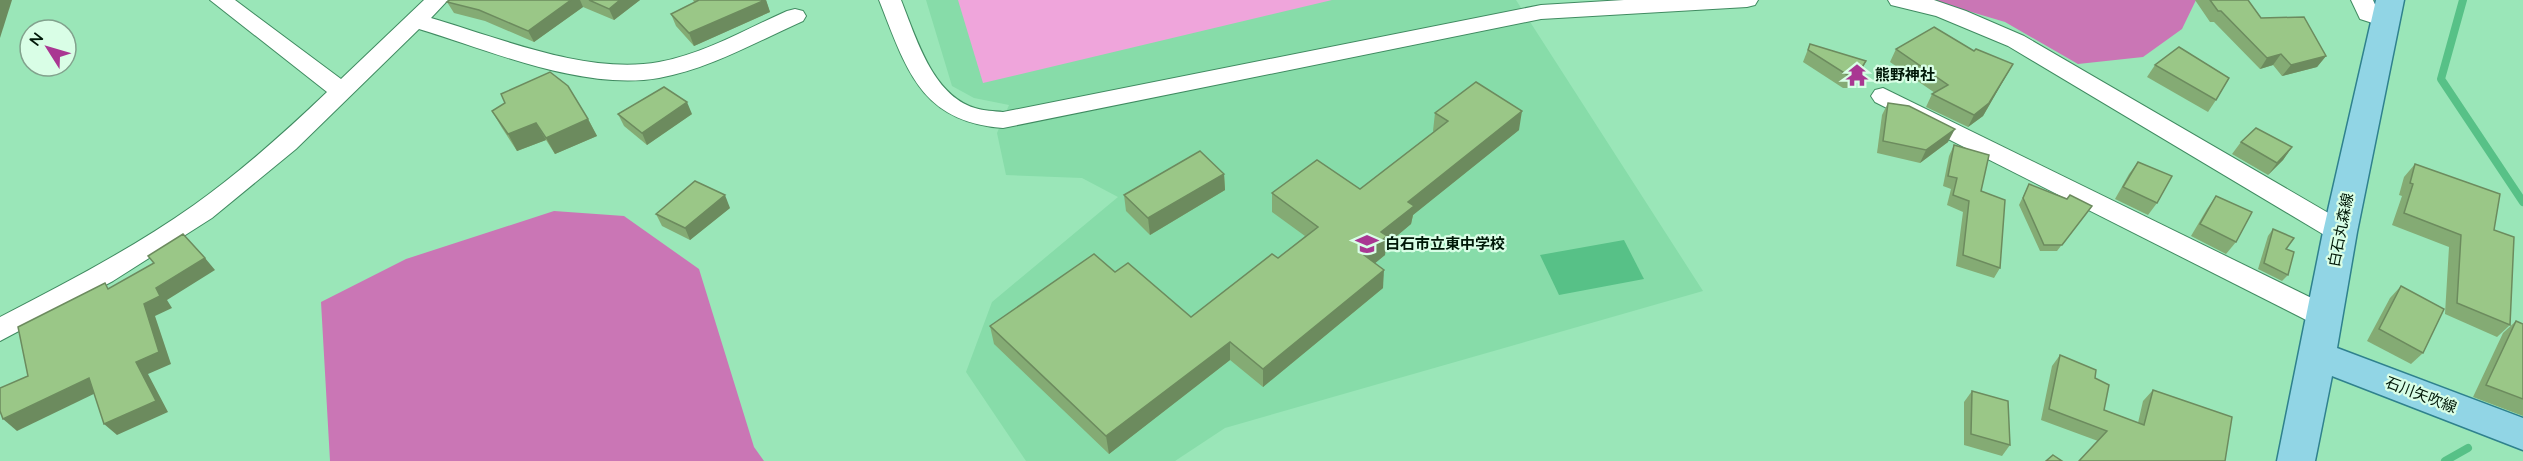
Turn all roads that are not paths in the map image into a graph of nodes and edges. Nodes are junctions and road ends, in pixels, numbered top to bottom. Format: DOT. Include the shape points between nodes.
graph roads {
  1 [pos="221,0"];
  2 [pos="437,0"];
  3 [pos="890,0"];
  4 [pos="1747,0"];
  5 [pos="1899,0"];
  6 [pos="2379,7"];
  7 [pos="795,16"];
  8 [pos="414,20"];
  9 [pos="341,91"];
  10 [pos="1883,96"];
  11 [pos="2340,232"];
  12 [pos="2325,317"];
  13 [pos="0,330"];
  14 [pos="2318,356"];
  15 [pos="2523,434"];
  16 [pos="2296,461"];
  1 -- 9 [label="street"];
  2 -- 8 [label="street"];
  3 -- 4 [label="street" via="924,78 964,113 1003,120 1541,12"];
  5 -- 11 [label="street" via="1920,2 1975,21 2016,41"];
  6 -- 11 [label="main road, 白石丸森線"];
  7 -- 8 [label="street" via="658,71 611,72 542,58"];
  8 -- 9 [label="street"];
  9 -- 13 [label="street" via="264,164 194,218 106,274"];
  10 -- 12 [label="street"];
  11 -- 12 [label="main road, 白石丸森線"];
  12 -- 14 [label="main road, 白石丸森線"];
  14 -- 15 [label="main road, 石川矢吹線"];
  14 -- 16 [label="main road, 白石丸森線"];
}
